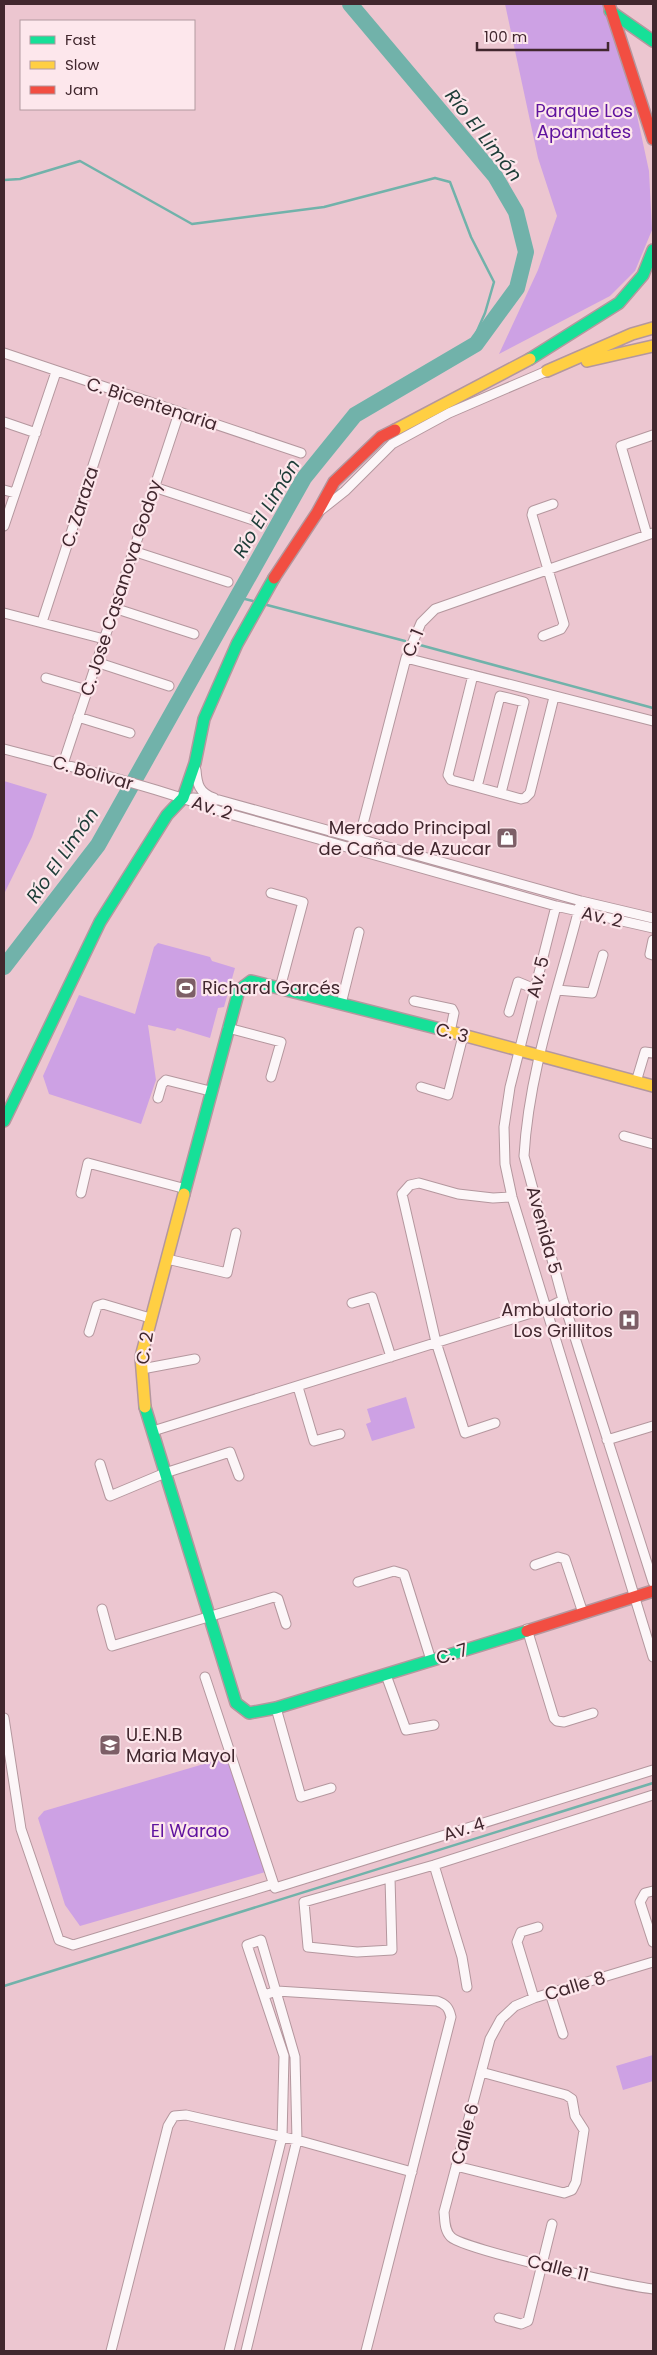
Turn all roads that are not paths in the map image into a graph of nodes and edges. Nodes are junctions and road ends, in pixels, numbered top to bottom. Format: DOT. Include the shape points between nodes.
graph roads {
  1 [pos="610,7"];
  2 [pos="653,40"];
  3 [pos="652,132"];
  4 [pos="653,250"];
  5 [pos="653,328"];
  6 [pos="653,346"];
  7 [pos="4,353"];
  8 [pos="547,371"];
  9 [pos="56,372"];
  10 [pos="117,392"];
  11 [pos="179,413"];
  12 [pos="4,422"];
  13 [pos="36,433"];
  14 [pos="653,435"];
  15 [pos="301,453"];
  16 [pos="154,487"];
  17 [pos="4,490"];
  18 [pos="15,493"];
  19 [pos="553,504"];
  20 [pos="317,513"];
  21 [pos="262,523"];
  22 [pos="4,526"];
  23 [pos="650,534"];
  24 [pos="133,551"];
  25 [pos="548,569"];
  26 [pos="228,582"];
  27 [pos="114,608"];
  28 [pos="4,612"];
  29 [pos="42,622"];
  30 [pos="194,634"];
  31 [pos="543,636"];
  32 [pos="104,639"];
  33 [pos="406,658"];
  34 [pos="96,662"];
  35 [pos="473,675"];
  36 [pos="46,678"];
  37 [pos="169,686"];
  38 [pos="87,690"];
  39 [pos="554,697"];
  40 [pos="78,717"];
  41 [pos="653,721"];
  42 [pos="130,733"];
  43 [pos="4,749"];
  44 [pos="195,763"];
  45 [pos="63,764"];
  46 [pos="477,788"];
  47 [pos="501,793"];
  48 [pos="183,798"];
  49 [pos="219,800"];
  50 [pos="359,838"];
  51 [pos="356,848"];
  52 [pos="271,893"];
  53 [pos="582,901"];
  54 [pos="556,906"];
  55 [pos="579,912"];
  56 [pos="653,918"];
  57 [pos="653,928"];
  58 [pos="359,932"];
  59 [pos="653,940"];
  60 [pos="603,955"];
  61 [pos="653,955"];
  62 [pos="251,981"];
  63 [pos="280,988"];
  64 [pos="535,989"];
  65 [pos="557,990"];
  66 [pos="414,1000"];
  67 [pos="340,1004"];
  68 [pos="509,1012"];
  69 [pos="228,1028"];
  70 [pos="450,1032"];
  71 [pos="463,1036"];
  72 [pos="519,1049"];
  73 [pos="653,1053"];
  74 [pos="539,1054"];
  75 [pos="271,1078"];
  76 [pos="636,1082"];
  77 [pos="653,1086"];
  78 [pos="421,1087"];
  79 [pos="210,1091"];
  80 [pos="158,1098"];
  81 [pos="4,1121"];
  82 [pos="624,1136"];
  83 [pos="653,1144"];
  84 [pos="186,1189"];
  85 [pos="81,1192"];
  86 [pos="512,1197"];
  87 [pos="236,1233"];
  88 [pos="167,1259"];
  89 [pos="563,1300"];
  90 [pos="352,1303"];
  91 [pos="547,1308"];
  92 [pos="150,1318"];
  93 [pos="90,1332"];
  94 [pos="436,1342"];
  95 [pos="391,1357"];
  96 [pos="195,1359"];
  97 [pos="142,1369"];
  98 [pos="298,1387"];
  99 [pos="495,1422"];
  100 [pos="653,1426"];
  101 [pos="153,1431"];
  102 [pos="340,1434"];
  103 [pos="607,1440"];
  104 [pos="100,1464"];
  105 [pos="165,1473"];
  106 [pos="238,1476"];
  107 [pos="535,1565"];
  108 [pos="358,1582"];
  109 [pos="653,1582"];
  110 [pos="653,1591"];
  111 [pos="634,1597"];
  112 [pos="102,1609"];
  113 [pos="583,1613"];
  114 [pos="208,1619"];
  115 [pos="286,1624"];
  116 [pos="527,1629"];
  117 [pos="653,1657"];
  118 [pos="431,1660"];
  119 [pos="386,1675"];
  120 [pos="205,1677"];
  121 [pos="276,1708"];
  122 [pos="593,1712"];
  123 [pos="249,1713"];
  124 [pos="4,1718"];
  125 [pos="434,1725"];
  126 [pos="653,1770"];
  127 [pos="331,1788"];
  128 [pos="653,1795"];
  129 [pos="434,1865"];
  130 [pos="390,1878"];
  131 [pos="274,1886"];
  132 [pos="653,1891"];
  133 [pos="538,1927"];
  134 [pos="653,1942"];
  135 [pos="653,1962"];
  136 [pos="467,1987"];
  137 [pos="277,1991"];
  138 [pos="550,1993"];
  139 [pos="264,1995"];
  140 [pos="534,1998"];
  141 [pos="501,2019"];
  142 [pos="563,2034"];
  143 [pos="481,2072"];
  144 [pos="282,2137"];
  145 [pos="297,2140"];
  146 [pos="456,2166"];
  147 [pos="412,2172"];
  148 [pos="552,2224"];
  149 [pos="464,2244"];
  150 [pos="542,2265"];
  151 [pos="653,2289"];
  152 [pos="499,2318"];
  153 [pos="111,2351"];
  154 [pos="229,2351"];
  155 [pos="246,2351"];
  156 [pos="366,2351"];
  1 -- 2 [label="street"];
  1 -- 3 [label="street"];
  4 -- 20 [label="street" via="643,275 619,303 530,359 381,437 334,482"];
  5 -- 8 [label="street"];
  6 -- 8 [label="street"];
  7 -- 9 [label="street, C. Bicentenaria"];
  8 -- 20 [label="street" via="449,413 392,444 346,491"];
  9 -- 10 [label="street, C. Bicentenaria"];
  9 -- 13 [label="street"];
  10 -- 11 [label="street, C. Bicentenaria"];
  10 -- 29 [label="street, C. Zaraza"];
  11 -- 15 [label="street, C. Bicentenaria"];
  11 -- 16 [label="street, C. Jose Casanova Godoy"];
  12 -- 13 [label="street"];
  13 -- 18 [label="street"];
  14 -- 23 [label="street" via="621,446"];
  16 -- 21 [label="street"];
  16 -- 24 [label="street, C. Jose Casanova Godoy"];
  17 -- 18 [label="street"];
  18 -- 22 [label="street"];
  19 -- 25 [label="street" via="533,511 532,515"];
  20 -- 44 [label="street" via="284,561 237,644 204,719"];
  23 -- 25 [label="street, C. 1"];
  24 -- 26 [label="street"];
  24 -- 27 [label="street, C. Jose Casanova Godoy"];
  25 -- 31 [label="street" via="564,624 561,629"];
  25 -- 33 [label="street, C. 1" via="435,609 421,623"];
  27 -- 30 [label="street"];
  27 -- 32 [label="street, C. Jose Casanova Godoy"];
  28 -- 29 [label="street"];
  29 -- 32 [label="street"];
  32 -- 34 [label="street, C. Jose Casanova Godoy"];
  33 -- 35 [label="street"];
  33 -- 50 [label="street, C. 1"];
  34 -- 37 [label="street"];
  34 -- 38 [label="street, C. Jose Casanova Godoy"];
  35 -- 39 [label="street"];
  35 -- 46 [label="street" via="448,775 451,780"];
  36 -- 38 [label="street"];
  38 -- 40 [label="street, C. Jose Casanova Godoy"];
  39 -- 41 [label="street"];
  39 -- 47 [label="street" via="530,793 521,798"];
  40 -- 42 [label="street"];
  40 -- 45 [label="street, C. Jose Casanova Godoy"];
  43 -- 45 [label="street, C. Bolivar"];
  44 -- 48 [label="street"];
  44 -- 49 [label="street" via="200,790"];
  45 -- 48 [label="street, C. Bolivar"];
  46 -- 47 [label="street"];
  46 -- 47 [label="street" via="500,696 524,702"];
  48 -- 49 [label="street, Av. 2"];
  48 -- 51 [label="street, Av. 2"];
  48 -- 81 [label="street" via="167,815 100,922"];
  49 -- 50 [label="street, Av. 2"];
  50 -- 51 [label="street, C. 1"];
  50 -- 53 [label="street, Av. 2"];
  51 -- 54 [label="street, Av. 2"];
  52 -- 63 [label="street" via="303,902"];
  53 -- 55 [label="street, Avenida 5"];
  53 -- 56 [label="street, Av. 2"];
  54 -- 55 [label="street, Av. 2"];
  54 -- 64 [label="street, Av. 5"];
  55 -- 57 [label="street, Av. 2"];
  55 -- 65 [label="street, Avenida 5"];
  58 -- 67 [label="street"];
  59 -- 61 [label="street" via="650,954"];
  60 -- 65 [label="street" via="592,993"];
  62 -- 63 [label="street, C. 3"];
  62 -- 69 [label="street, C. 2" via="239,990"];
  63 -- 67 [label="street, C. 3"];
  64 -- 68 [label="street" via="518,982"];
  64 -- 72 [label="street, Av. 5"];
  65 -- 74 [label="street, Avenida 5"];
  66 -- 70 [label="street" via="452,1010"];
  67 -- 70 [label="street, C. 3"];
  69 -- 75 [label="street" via="281,1042"];
  69 -- 79 [label="street, C. 2"];
  70 -- 71 [label="street, C. 3"];
  71 -- 72 [label="street, C. 3"];
  71 -- 78 [label="street" via="448,1095"];
  72 -- 74 [label="street, C. 3"];
  72 -- 86 [label="street, Avenida 5" via="504,1127 505,1164"];
  73 -- 76 [label="street" via="645,1052"];
  74 -- 76 [label="street, C. 3"];
  74 -- 89 [label="street, Avenida 5" via="524,1156"];
  76 -- 77 [label="street, C. 3"];
  79 -- 80 [label="street" via="166,1080"];
  79 -- 84 [label="street, C. 2"];
  82 -- 83 [label="street"];
  84 -- 85 [label="street" via="88,1163"];
  84 -- 88 [label="street, C. 2"];
  86 -- 91 [label="street, Avenida 5"];
  86 -- 94 [label="street" via="458,1194 419,1183 410,1185 402,1194"];
  87 -- 88 [label="street" via="227,1273"];
  88 -- 92 [label="street, C. 2"];
  89 -- 91 [label="street"];
  89 -- 103 [label="street, Avenida 5"];
  90 -- 95 [label="street" via="372,1297"];
  91 -- 94 [label="street"];
  91 -- 111 [label="street, Avenida 5"];
  92 -- 93 [label="street" via="103,1304 97,1306"];
  92 -- 97 [label="street, C. 2" via="141,1357"];
  94 -- 95 [label="street"];
  94 -- 99 [label="street" via="465,1433"];
  95 -- 98 [label="street"];
  96 -- 97 [label="street"];
  97 -- 101 [label="street, C. 2" via="143,1400"];
  98 -- 101 [label="street"];
  98 -- 102 [label="street" via="314,1441"];
  100 -- 103 [label="street"];
  101 -- 105 [label="street, C. 2"];
  103 -- 109 [label="street, Avenida 5"];
  104 -- 105 [label="street" via="110,1496"];
  105 -- 106 [label="street" via="230,1452"];
  105 -- 114 [label="street, C. 2"];
  107 -- 113 [label="street" via="558,1557 565,1560"];
  108 -- 118 [label="street" via="394,1571 404,1574"];
  110 -- 111 [label="street, C. 7"];
  111 -- 113 [label="street, C. 7"];
  111 -- 117 [label="street, Avenida 5"];
  112 -- 114 [label="street" via="112,1646"];
  113 -- 116 [label="street, C. 7"];
  114 -- 115 [label="street" via="274,1597 278,1599"];
  114 -- 123 [label="street, C. 2" via="236,1702"];
  116 -- 118 [label="street, C. 7"];
  116 -- 122 [label="street" via="554,1718 564,1722"];
  118 -- 119 [label="street, C. 7"];
  119 -- 121 [label="street, C. 7"];
  119 -- 125 [label="street" via="406,1730"];
  120 -- 131 [label="street"];
  121 -- 123 [label="street, C. 7"];
  121 -- 127 [label="street" via="301,1797"];
  124 -- 131 [label="street, Av. 4" via="21,1829 59,1940 72,1945"];
  126 -- 131 [label="street, Av. 4"];
  128 -- 129 [label="street, Av. 4"];
  129 -- 130 [label="street, Av. 4"];
  129 -- 136 [label="street" via="462,1957"];
  130 -- 130 [label="street, Av. 4" via="392,1950 357,1952 308,1947 304,1902"];
  132 -- 134 [label="street" via="645,1893 640,1902"];
  133 -- 140 [label="street" via="521,1932 517,1942"];
  135 -- 138 [label="street, Calle 8"];
  137 -- 139 [label="street"];
  137 -- 139 [label="street" via="261,1940 247,1946"];
  137 -- 145 [label="street" via="295,2057"];
  137 -- 147 [label="street" via="437,2001 447,2006 451,2017"];
  138 -- 140 [label="street, Calle 8"];
  138 -- 142 [label="street"];
  139 -- 144 [label="street" via="284,2056"];
  140 -- 141 [label="street, Calle 8" via="515,2006"];
  141 -- 143 [label="street, Calle 6" via="490,2039"];
  143 -- 146 [label="street, Calle 6"];
  143 -- 146 [label="street" via="572,2098 575,2116 584,2130 576,2182 572,2190 564,2193"];
  144 -- 145 [label="street"];
  144 -- 153 [label="street" via="186,2115 174,2116"];
  144 -- 154 [label="street"];
  145 -- 147 [label="street"];
  145 -- 155 [label="street"];
  146 -- 149 [label="street, Calle 6" via="444,2212 445,2226 450,2237"];
  147 -- 156 [label="street"];
  148 -- 150 [label="street"];
  149 -- 150 [label="street, Calle 11"];
  150 -- 151 [label="street, Calle 11"];
  150 -- 152 [label="street" via="528,2320 521,2324"];
}
